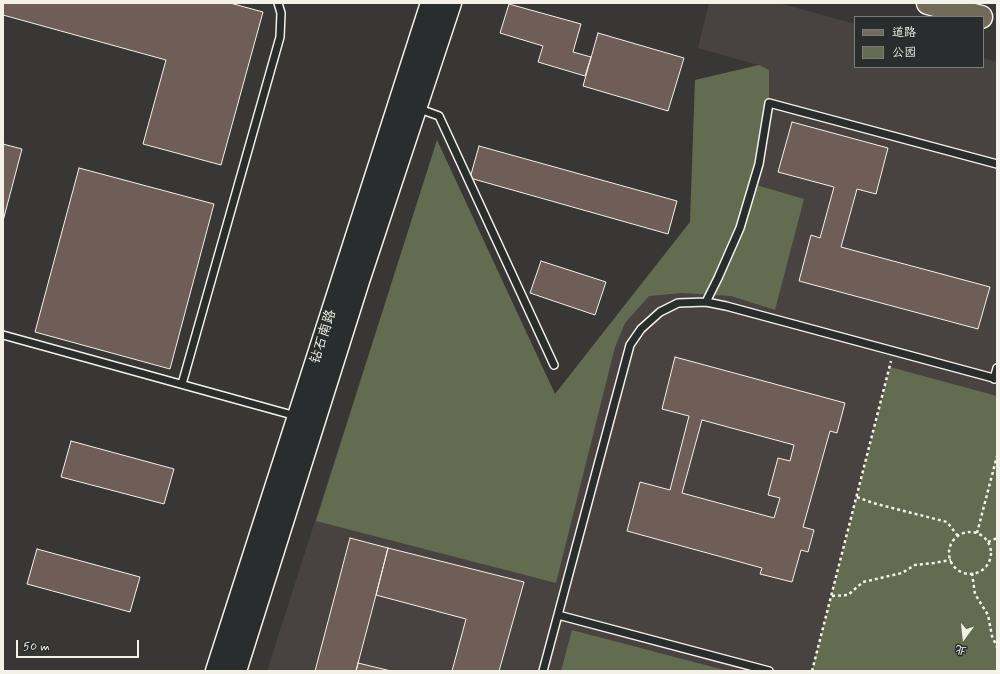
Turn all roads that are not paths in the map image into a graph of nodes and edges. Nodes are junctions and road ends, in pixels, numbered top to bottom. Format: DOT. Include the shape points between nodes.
graph roads {
  1 [pos="278,3"];
  2 [pos="431,3"];
  3 [pos="451,3"];
  4 [pos="928,3"];
  5 [pos="978,16"];
  6 [pos="984,18"];
  7 [pos="997,21"];
  8 [pos="416,108"];
  9 [pos="997,164"];
  10 [pos="706,302"];
  11 [pos="3,335"];
  12 [pos="554,365"];
  13 [pos="997,368"];
  14 [pos="996,379"];
  15 [pos="182,384"];
  16 [pos="298,416"];
  17 [pos="558,615"];
  18 [pos="216,671"];
  19 [pos="236,671"];
  20 [pos="543,671"];
  21 [pos="769,671"];
  1 -- 15 [label="lane" via="281,13 280,37"];
  2 -- 16 [label="main road, 钻石南路"];
  3 -- 8 [label="main road, 钻石南路"];
  4 -- 5 [label="main road"];
  6 -- 7 [label="main road"];
  8 -- 12 [label="lane" via="439,116"];
  8 -- 19 [label="main road, 钻石南路"];
  9 -- 10 [label="lane" via="769,103 759,164 740,228"];
  10 -- 14 [label="lane"];
  10 -- 17 [label="lane" via="678,302 660,312 641,329 630,345"];
  11 -- 15 [label="lane"];
  13 -- 14 [label="lane"];
  15 -- 16 [label="lane"];
  16 -- 18 [label="main road, 钻石南路"];
  17 -- 20 [label="lane"];
  17 -- 21 [label="lane"];
}
